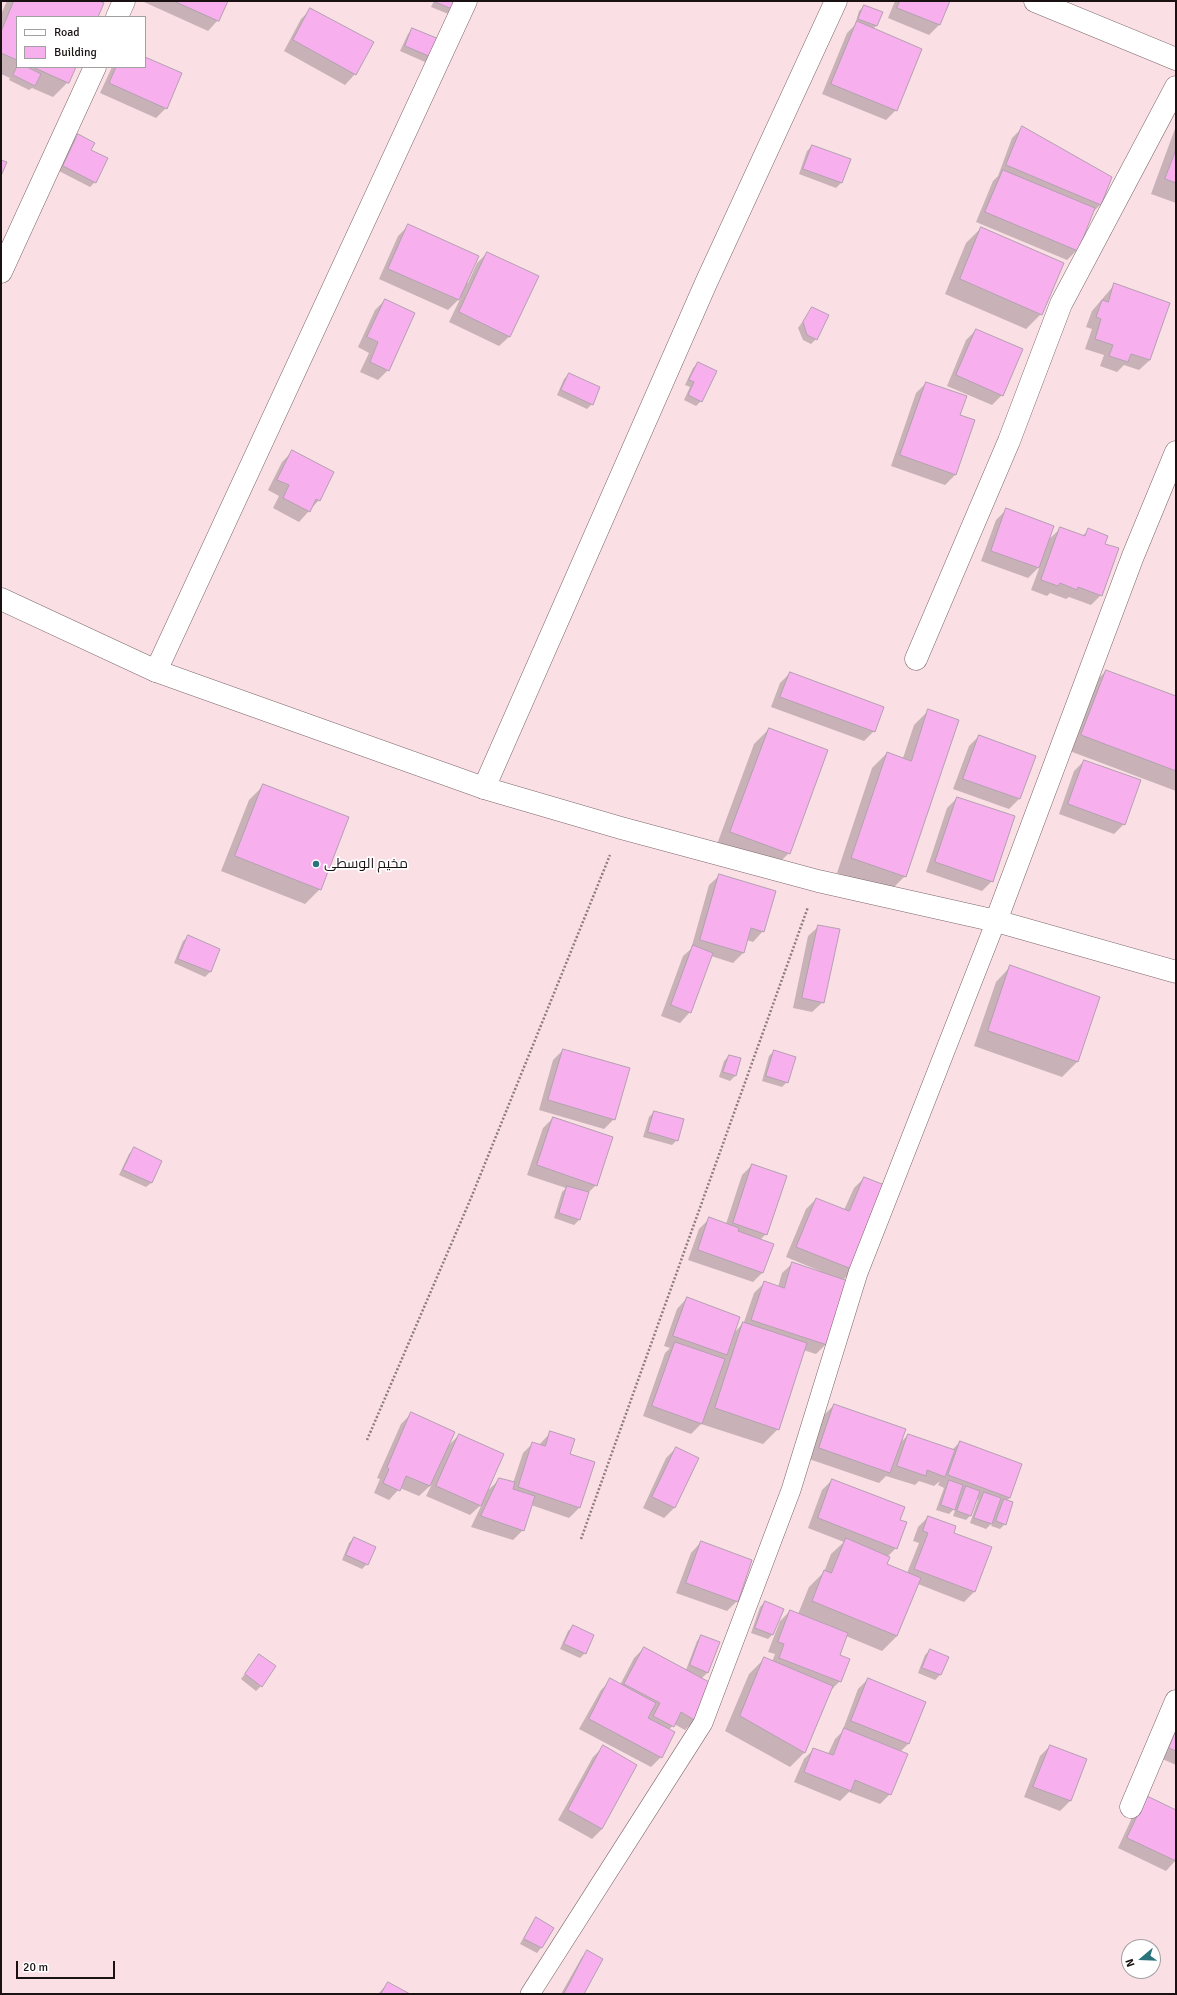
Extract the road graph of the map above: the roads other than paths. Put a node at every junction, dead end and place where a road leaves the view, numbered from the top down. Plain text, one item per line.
1 (124, 1) edge
2 (466, 1) edge
3 (836, 1) edge
4 (1035, 1) edge
5 (117, 16) edge
6 (1176, 60) edge
7 (95, 68) edge
8 (1176, 87) edge
9 (1, 272) edge
10 (1176, 452) edge
11 (1, 599) edge
12 (916, 659) dead end
13 (156, 671) junction
14 (484, 788) junction
15 (996, 921) junction
16 (1176, 972) edge
17 (1176, 1701) edge
18 (1130, 1807) dead end
19 (530, 1994) edge

1 - 5 street
2 - 13 street
3 - 14 street
4 - 6 street
7 - 9 street
8 - 12 street
10 - 15 street
11 - 13 street
13 - 14 street
14 - 15 street
15 - 16 street
15 - 19 lane
17 - 18 street

